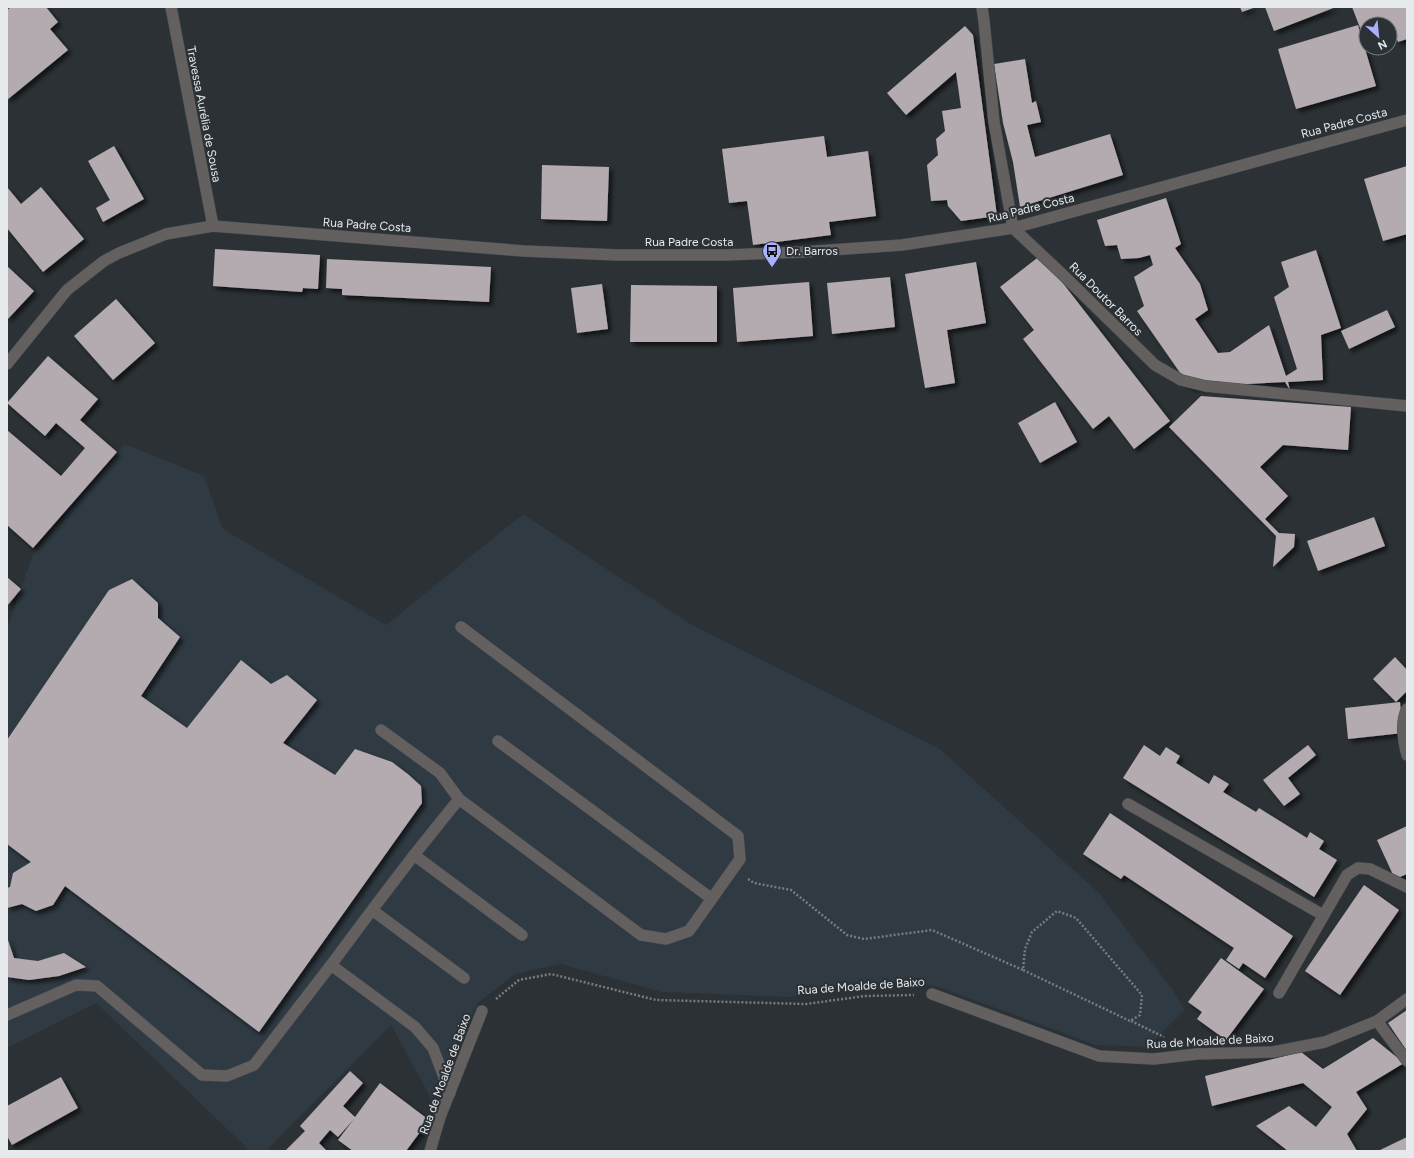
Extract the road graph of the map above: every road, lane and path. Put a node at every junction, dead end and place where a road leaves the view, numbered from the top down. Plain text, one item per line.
1 (171, 7) edge
2 (982, 7) edge
3 (1407, 120) edge
4 (213, 226) junction
5 (1013, 228) junction
6 (7, 364) edge
7 (1407, 406) edge
8 (461, 627) dead end
9 (1407, 709) edge
10 (381, 730) dead end
11 (498, 741) dead end
12 (1407, 755) edge
13 (459, 799) junction
14 (1128, 804) dead end
15 (414, 855) junction
16 (732, 870) junction
17 (1407, 887) edge
18 (712, 899) junction
19 (372, 910) junction
20 (1323, 915) junction
21 (522, 935) dead end
22 (330, 965) junction
23 (1023, 970) junction
24 (464, 978) dead end
25 (1279, 993) dead end
26 (932, 994) joint
27 (1407, 999) edge
28 (482, 1011) joint
29 (7, 1015) edge
30 (1377, 1021) junction
31 (1407, 1061) edge
32 (450, 1092) junction
33 (430, 1151) edge

1 - 4 street, Travessa Aurélia de Sousa
2 - 5 street
3 - 5 street, Rua Padre Costa
4 - 5 street, Rua Padre Costa
4 - 6 street, Rua Padre Costa
5 - 7 street, Rua Doutor Barros
8 - 16 street
9 - 12 street
10 - 13 street
11 - 18 street
13 - 15 street
13 - 18 street
14 - 20 street
15 - 19 street
15 - 21 street
16 - 18 street
16 - 23 path
17 - 20 street
19 - 22 street
19 - 24 street
20 - 25 street
22 - 29 street
22 - 32 street
23 - 23 path
26 - 28 path, Rua de Moalde de Baixo
26 - 30 street, Rua de Moalde de Baixo
27 - 30 street, Rua de Moalde de Baixo
28 - 32 street, Rua de Moalde de Baixo
30 - 31 street
32 - 33 street, Rua de Moalde de Baixo

